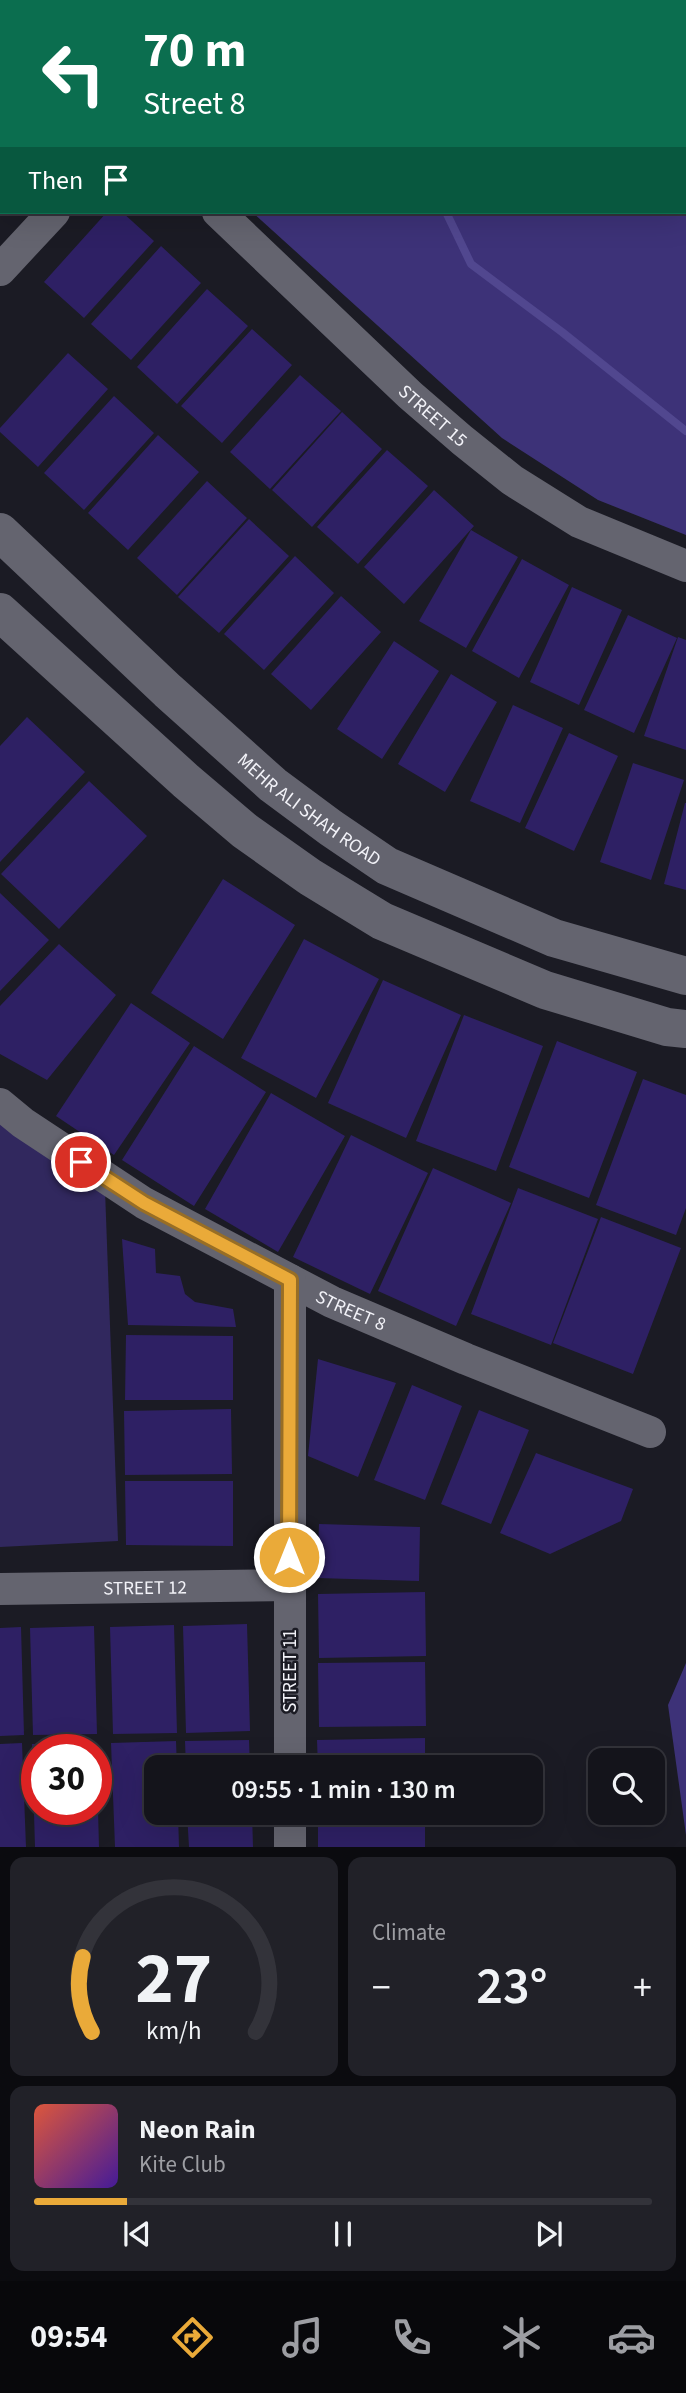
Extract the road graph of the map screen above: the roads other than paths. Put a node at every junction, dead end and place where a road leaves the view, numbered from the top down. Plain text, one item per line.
1 (52, 214) edge
2 (220, 214) edge
3 (0, 270) edge
4 (0, 532) edge
5 (686, 566) edge
6 (0, 612) edge
7 (686, 976) edge
8 (686, 1029) edge
9 (0, 1104) edge
10 (290, 1280) junction
11 (650, 1432) dead end
12 (289, 1585) junction
13 (0, 1589) edge
14 (290, 1755) edge
15 (290, 1825) edge
16 (290, 1847) edge

1 - 3 street
2 - 5 street, STREET 15
4 - 7 street, MEHR ALI SHAH ROAD
6 - 8 street
9 - 10 street, STREET 8
10 - 11 street, STREET 8
10 - 12 street, STREET 11
12 - 13 street, STREET 12
12 - 14 street, STREET 11
15 - 16 street

